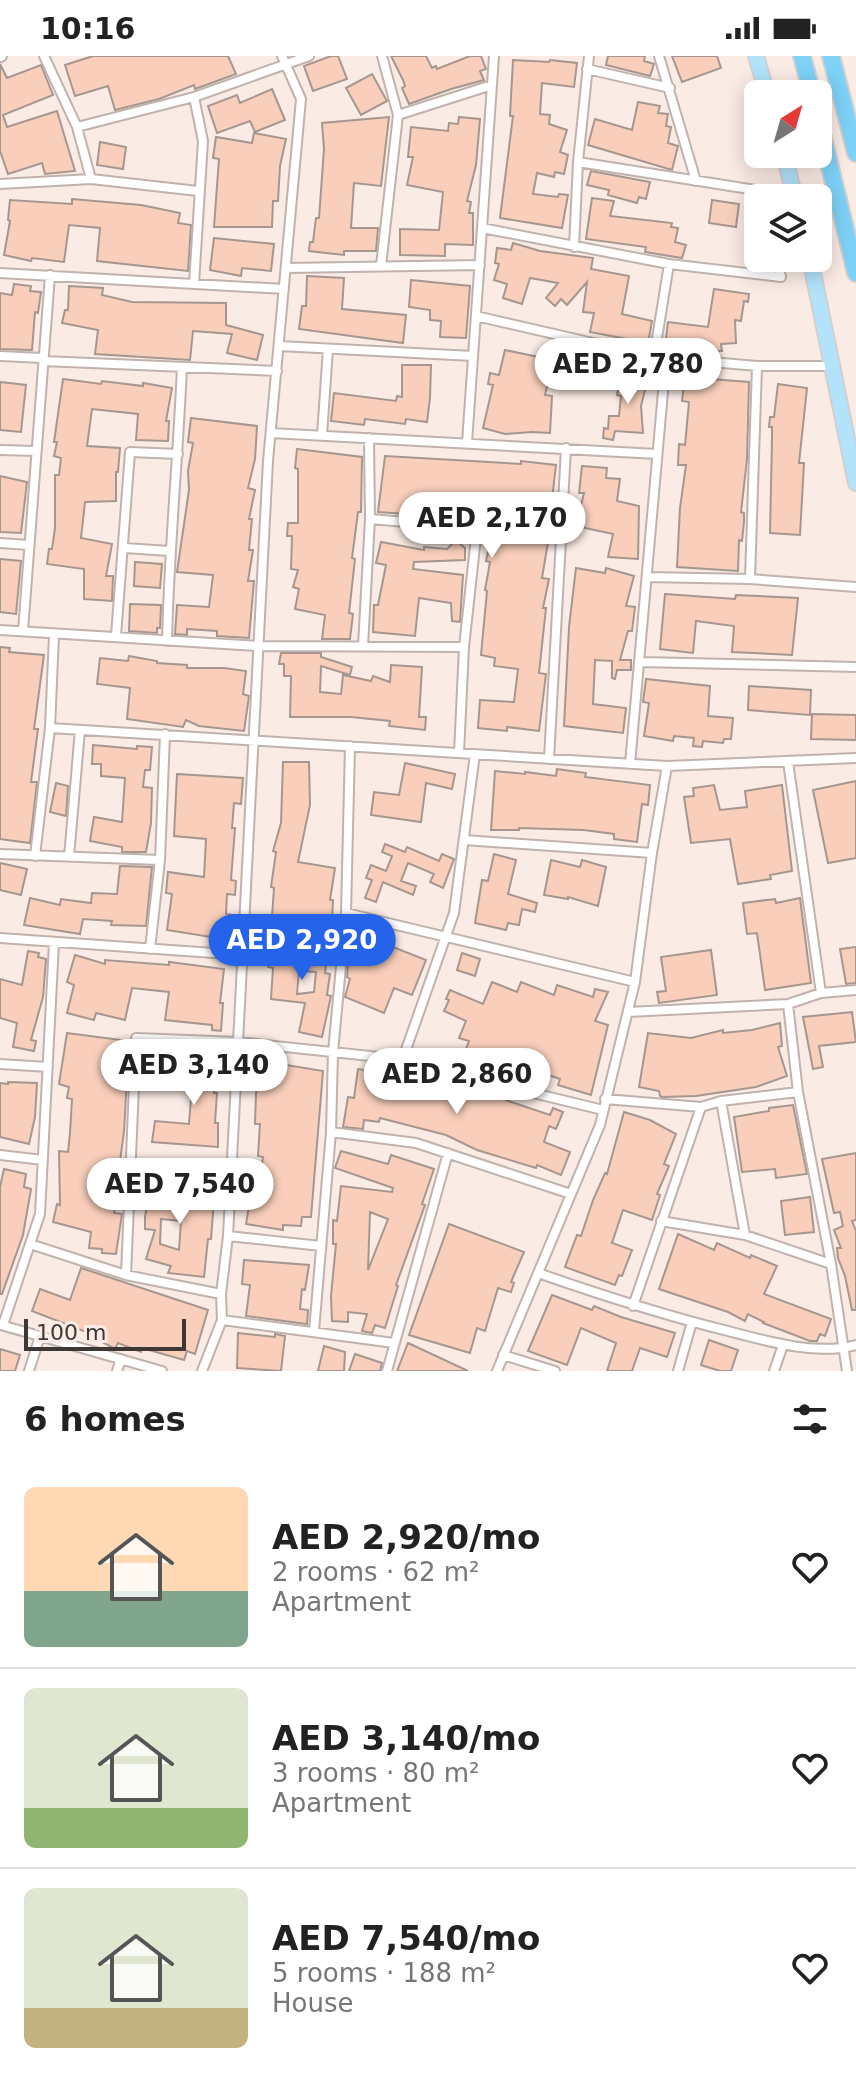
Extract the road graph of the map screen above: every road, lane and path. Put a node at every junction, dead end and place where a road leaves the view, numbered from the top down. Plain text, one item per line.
1 (44, 56) edge
2 (309, 56) edge
3 (382, 56) edge
4 (494, 56) edge
5 (589, 56) edge
6 (659, 56) edge
7 (756, 56) edge
8 (802, 56) edge
9 (831, 56) edge
10 (284, 61) edge
11 (587, 69) junction
12 (763, 80) edge
13 (808, 80) edge
14 (492, 85) junction
15 (670, 88) junction
16 (194, 97) junction
17 (398, 115) junction
18 (77, 127) junction
19 (856, 153) edge
20 (578, 162) junction
21 (830, 168) edge
22 (91, 179) junction
23 (696, 181) junction
24 (0, 184) edge
25 (744, 188) edge
26 (198, 191) junction
27 (482, 228) junction
28 (574, 247) junction
29 (669, 264) junction
30 (480, 265) junction
31 (381, 266) junction
32 (286, 268) junction
33 (780, 272) edge
34 (813, 272) edge
35 (0, 273) edge
36 (856, 273) edge
37 (50, 275) junction
38 (194, 284) junction
39 (284, 289) junction
40 (476, 316) junction
41 (279, 346) junction
42 (328, 349) junction
43 (0, 356) edge
44 (473, 356) junction
45 (654, 357) junction
46 (666, 358) junction
47 (43, 359) junction
48 (757, 366) junction
49 (833, 366) junction
50 (182, 367) junction
51 (277, 371) junction
52 (271, 433) junction
53 (322, 435) junction
54 (369, 438) junction
55 (467, 443) junction
56 (566, 448) junction
57 (0, 450) edge
58 (36, 451) junction
59 (178, 454) junction
60 (657, 454) junction
61 (856, 483) edge
62 (370, 519) junction
63 (0, 543) edge
64 (29, 545) junction
65 (125, 548) junction
66 (169, 551) junction
67 (647, 577) junction
68 (750, 579) junction
69 (856, 587) edge
70 (0, 630) edge
71 (23, 631) junction
72 (54, 635) junction
73 (116, 636) junction
74 (167, 641) junction
75 (258, 646) junction
76 (363, 646) junction
77 (464, 647) junction
78 (640, 662) junction
79 (856, 667) edge
80 (50, 728) junction
81 (80, 730) junction
82 (165, 734) junction
83 (254, 739) junction
84 (350, 746) junction
85 (459, 753) junction
86 (475, 754) junction
87 (856, 758) edge
88 (549, 759) junction
89 (788, 762) junction
90 (630, 764) junction
91 (667, 766) junction
92 (464, 840) junction
93 (652, 853) junction
94 (0, 854) edge
95 (35, 856) junction
96 (69, 857) junction
97 (160, 860) junction
98 (346, 913) junction
99 (244, 921) junction
100 (344, 931) junction
101 (446, 935) junction
102 (0, 938) edge
103 (54, 943) junction
104 (150, 949) junction
105 (242, 955) junction
106 (635, 982) junction
107 (856, 990) edge
108 (821, 993) junction
109 (788, 1004) junction
110 (628, 1012) junction
111 (238, 1042) junction
112 (333, 1052) junction
113 (402, 1061) junction
114 (0, 1064) edge
115 (48, 1067) junction
116 (798, 1092) junction
117 (605, 1099) junction
118 (721, 1101) junction
119 (701, 1107) junction
120 (603, 1110) junction
121 (331, 1132) junction
122 (448, 1153) junction
123 (0, 1155) edge
124 (43, 1160) junction
125 (571, 1194) junction
126 (661, 1221) junction
127 (745, 1235) junction
128 (228, 1236) junction
129 (30, 1244) junction
130 (321, 1246) junction
131 (831, 1264) junction
132 (538, 1273) junction
133 (126, 1275) junction
134 (221, 1294) junction
135 (633, 1306) junction
136 (222, 1320) junction
137 (692, 1322) junction
138 (2, 1325) edge
139 (314, 1331) junction
140 (40, 1336) junction
141 (394, 1343) junction
142 (783, 1345) junction
143 (856, 1345) edge
144 (845, 1348) junction
145 (503, 1355) junction
146 (121, 1359) junction
147 (29, 1371) edge
148 (117, 1371) edge
149 (162, 1371) edge
150 (202, 1371) edge
151 (387, 1371) edge
152 (497, 1371) edge
153 (555, 1371) edge
154 (678, 1371) edge
155 (774, 1371) edge
156 (847, 1371) edge

1 - 18 street
2 - 10 street
3 - 17 street
4 - 14 street
5 - 11 street
6 - 15 street
7 - 12 main road
8 - 13 highway
9 - 19 highway
10 - 16 street
10 - 32 street
11 - 15 street
11 - 20 street
14 - 17 street
14 - 27 street
15 - 23 street
16 - 18 street
16 - 26 street
17 - 31 street
18 - 22 street
20 - 23 street
20 - 28 street
21 - 36 highway
22 - 24 street
22 - 26 street
23 - 25 street
26 - 38 street
27 - 28 street
27 - 30 street
28 - 29 street
29 - 33 street
29 - 45 street
30 - 31 street
30 - 40 street
31 - 32 street
32 - 39 street
34 - 49 main road
35 - 37 street
37 - 38 street
37 - 47 street
38 - 39 street
39 - 41 street
40 - 44 street
40 - 45 street
41 - 42 street
41 - 51 street
42 - 44 street
42 - 53 street
43 - 47 street
44 - 55 street
45 - 46 street
46 - 48 street
46 - 60 street
47 - 50 street
47 - 58 street
48 - 49 street
48 - 68 street
49 - 61 main road
50 - 51 street
50 - 59 street
51 - 52 street
52 - 53 street
52 - 75 street
53 - 54 street
54 - 55 street
54 - 62 street
55 - 56 street
56 - 60 street
56 - 88 street
57 - 58 street
58 - 64 street
59 - 65 street
59 - 66 street
60 - 67 street
62 - 76 street
62 - 77 street
63 - 64 street
64 - 71 street
65 - 66 street
65 - 73 street
66 - 74 street
67 - 68 street
67 - 78 street
68 - 69 street
70 - 71 street
71 - 72 street
72 - 73 street
72 - 80 street
73 - 74 street
74 - 75 street
75 - 76 street
75 - 83 street
76 - 77 street
77 - 85 street
78 - 79 street
78 - 90 street
80 - 81 street
80 - 95 street
81 - 82 street
81 - 96 street
82 - 83 street
82 - 97 street
83 - 84 street
83 - 99 street
84 - 85 street
84 - 98 street
85 - 86 street
86 - 88 street
86 - 92 street
87 - 89 street
88 - 90 street
89 - 91 street
89 - 108 street
90 - 91 street
91 - 93 street
92 - 93 street
92 - 101 street
93 - 106 street
94 - 95 street
95 - 96 street
96 - 97 street
97 - 104 street
98 - 100 street
98 - 101 street
99 - 100 street
99 - 105 street
100 - 112 street
101 - 106 street
101 - 113 street
102 - 103 street
103 - 104 street
103 - 115 street
104 - 105 street
105 - 111 street
106 - 110 street
107 - 108 street
108 - 109 street
109 - 110 street
109 - 116 street
110 - 117 street
111 - 112 street
111 - 128 street
111 - 133 street
112 - 113 street
112 - 121 street
113 - 120 street
114 - 115 street
115 - 124 street
116 - 118 street
116 - 131 street
117 - 119 street
117 - 120 street
118 - 119 street
118 - 127 street
119 - 126 street
120 - 125 street
121 - 122 street
121 - 130 street
122 - 125 street
122 - 141 street
123 - 124 street
124 - 129 street
125 - 132 street
126 - 127 street
126 - 135 street
127 - 131 street
128 - 130 street
128 - 134 street
129 - 133 street
129 - 138 street
130 - 139 street
131 - 144 street
132 - 135 street
132 - 145 street
133 - 134 street
134 - 136 street
135 - 137 street
136 - 139 street
136 - 150 street
137 - 142 street
137 - 154 street
138 - 140 street
139 - 141 street
140 - 146 street
140 - 147 street
141 - 151 street
142 - 144 street
142 - 155 street
143 - 144 street
144 - 156 street
145 - 152 street
145 - 153 street
146 - 148 street
146 - 149 street

